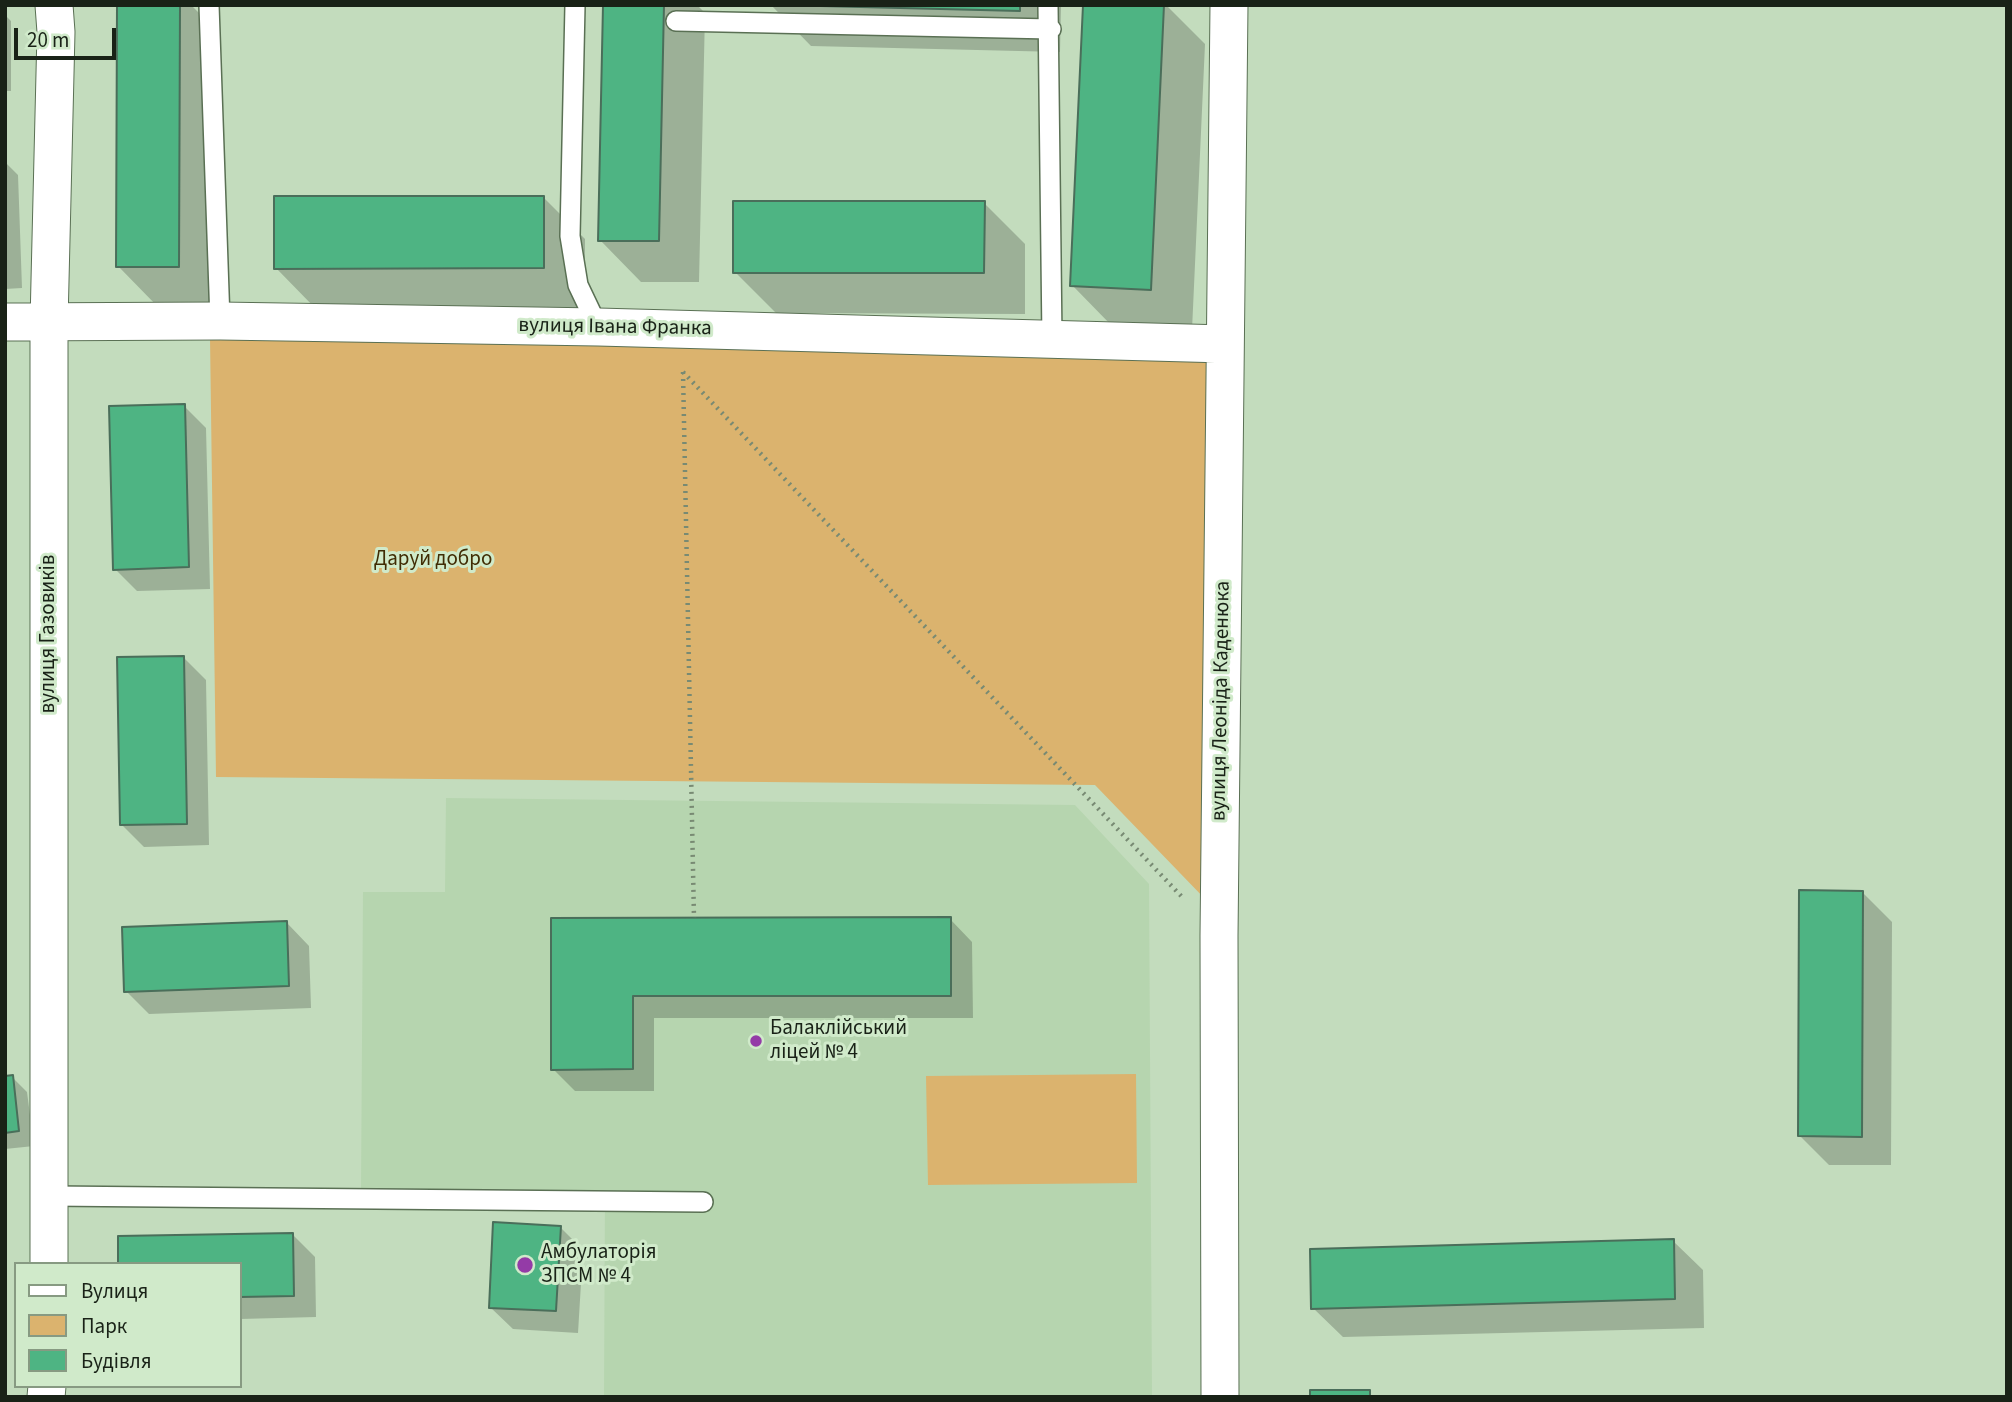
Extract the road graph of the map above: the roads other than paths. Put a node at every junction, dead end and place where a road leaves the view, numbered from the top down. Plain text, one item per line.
1 (54, 5) edge
2 (209, 5) edge
3 (575, 5) edge
4 (1048, 5) edge
5 (1229, 5) edge
6 (676, 21) dead end
7 (1051, 29) junction
8 (220, 321) junction
9 (5, 322) edge
10 (49, 322) junction
11 (598, 327) junction
12 (1052, 340) junction
13 (1225, 344) junction
14 (50, 1196) junction
15 (703, 1202) dead end
16 (49, 1262) edge
17 (1220, 1397) edge

1 - 10 street, вулиця Газовиків
2 - 8 lane
3 - 11 lane
4 - 7 lane
5 - 13 street, вулиця Леоніда Каденюка
6 - 7 lane
7 - 12 lane
8 - 10 street, вулиця Івана Франка
8 - 11 street, вулиця Івана Франка
9 - 10 street, вулиця Івана Франка
10 - 14 street, вулиця Газовиків
11 - 12 street, вулиця Івана Франка
12 - 13 street, вулиця Івана Франка
13 - 17 street, вулиця Леоніда Каденюка
14 - 15 lane
14 - 16 street, вулиця Газовиків

